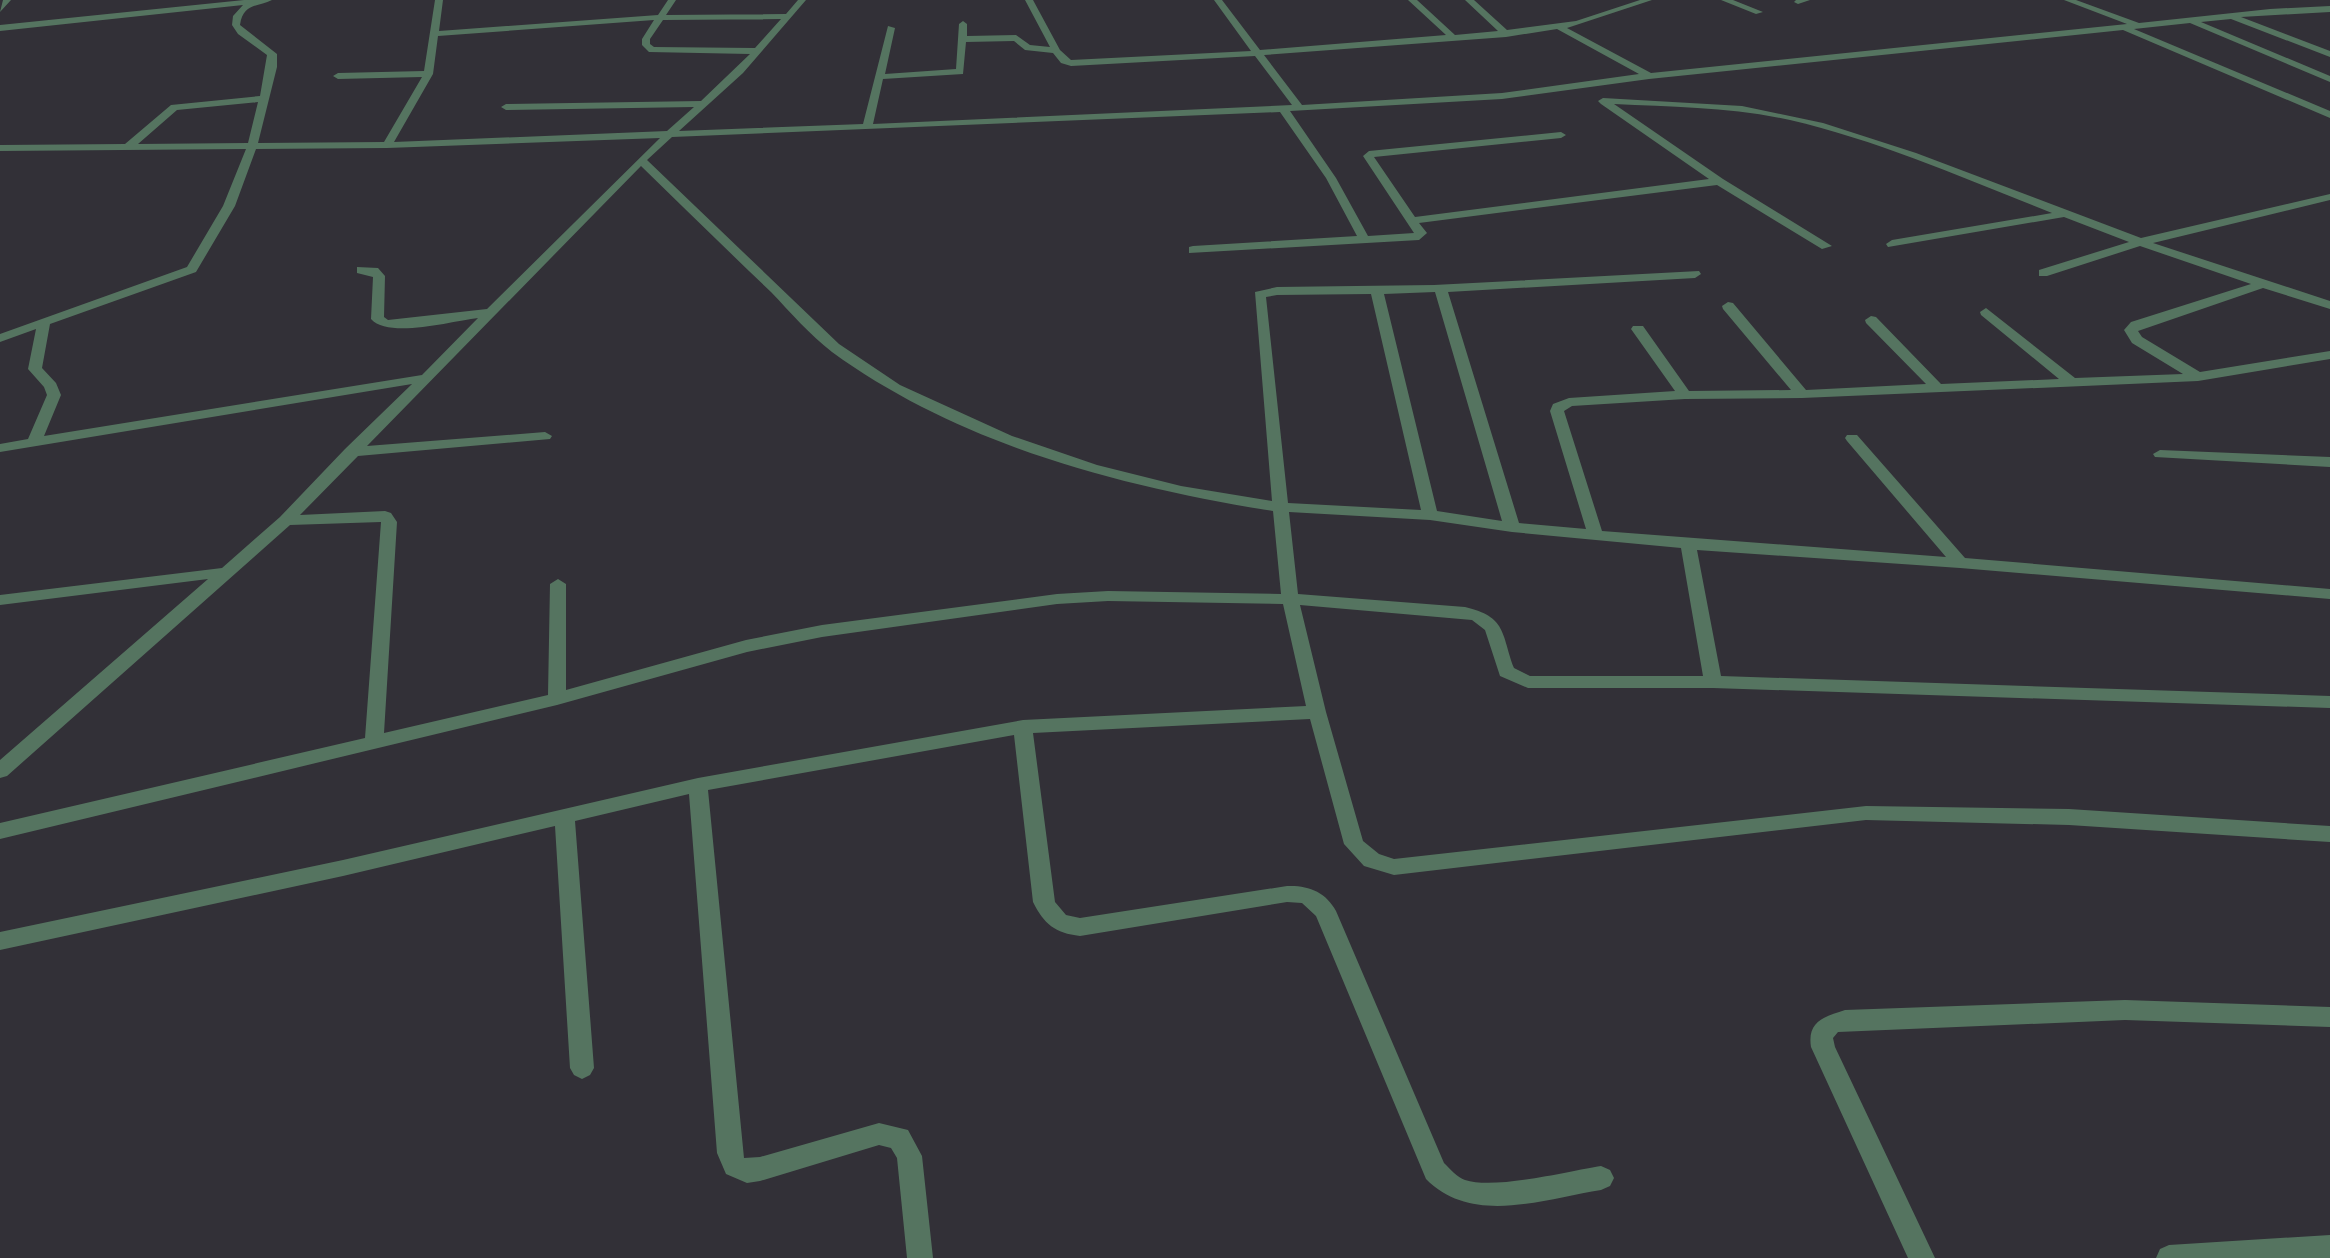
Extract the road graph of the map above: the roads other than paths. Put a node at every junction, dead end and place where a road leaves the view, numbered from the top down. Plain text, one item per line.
1 (7, 0) edge
2 (268, 0) edge
3 (439, 0) edge
4 (672, 0) edge
5 (803, 0) edge
6 (1029, 0) edge
7 (1218, 0) edge
8 (1412, 0) edge
9 (1469, 0) edge
10 (1648, 0) edge
11 (1725, 0) edge
12 (2068, 0) edge
13 (253, 1) edge
14 (0, 9) edge
15 (2330, 9) edge
16 (1759, 12) dead end
17 (790, 16) junction
18 (658, 17) junction
19 (2230, 17) junction
20 (2191, 21) junction
21 (963, 24) dead end
22 (2141, 26) junction
23 (1559, 27) junction
24 (0, 28) edge
25 (891, 28) dead end
26 (2125, 28) junction
27 (434, 34) junction
28 (1506, 34) junction
29 (1453, 37) junction
30 (962, 39) junction
31 (1056, 50) junction
32 (757, 51) junction
33 (1258, 53) junction
34 (2330, 54) edge
35 (428, 74) junction
36 (338, 76) dead end
37 (1650, 76) junction
38 (878, 77) junction
39 (2330, 79) edge
40 (1580, 86) junction
41 (262, 99) junction
42 (1603, 101) junction
43 (2330, 102) edge
44 (702, 104) junction
45 (2305, 104) junction
46 (506, 107) dead end
47 (1299, 108) junction
48 (1283, 109) junction
49 (2330, 115) edge
50 (867, 127) junction
51 (670, 135) junction
52 (1561, 135) dead end
53 (387, 145) junction
54 (252, 147) junction
55 (0, 148) edge
56 (127, 148) junction
57 (640, 160) junction
58 (1719, 181) junction
59 (2330, 197) edge
60 (2065, 214) junction
61 (1412, 221) junction
62 (1364, 239) junction
63 (2141, 242) junction
64 (1892, 244) dead end
65 (1825, 246) dead end
66 (1193, 250) dead end
67 (361, 270) dead end
68 (2043, 273) dead end
69 (1695, 274) dead end
70 (2261, 285) junction
71 (1440, 290) junction
72 (1377, 291) junction
73 (2330, 304) edge
74 (1728, 306) dead end
75 (490, 312) junction
76 (1986, 312) dead end
77 (1871, 320) dead end
78 (44, 322) junction
79 (1638, 329) dead end
80 (0, 338) edge
81 (2330, 355) edge
82 (2198, 377) junction
83 (426, 378) junction
84 (2073, 383) junction
85 (1937, 388) junction
86 (1802, 394) junction
87 (1685, 395) junction
88 (545, 436) dead end
89 (1852, 438) dead end
90 (34, 442) junction
91 (0, 448) edge
92 (350, 452) junction
93 (2160, 454) dead end
94 (2330, 462) edge
95 (1280, 507) junction
96 (1430, 515) junction
97 (286, 520) junction
98 (1513, 527) junction
99 (1595, 534) junction
100 (1688, 544) junction
101 (1960, 563) junction
102 (228, 572) junction
103 (558, 584) dead end
104 (2330, 594) edge
105 (1290, 599) junction
106 (0, 600) edge
107 (1713, 682) junction
108 (558, 699) junction
109 (2330, 702) edge
110 (1317, 712) junction
111 (1023, 727) junction
112 (374, 742) junction
113 (0, 771) edge
114 (698, 786) junction
115 (565, 817) junction
116 (0, 831) edge
117 (2330, 834) edge
118 (0, 941) edge
119 (2330, 1017) edge
120 (582, 1068) dead end
121 (1601, 1178) dead end
122 (2330, 1248) edge
123 (920, 1258) edge
124 (1922, 1258) edge
125 (2169, 1258) edge

1 - 14 street
2 - 13 street
3 - 27 street
4 - 18 street
5 - 17 street
6 - 31 street
7 - 33 street
8 - 29 street
9 - 28 street
10 - 23 street
11 - 16 street
12 - 22 street
13 - 24 street
13 - 41 street
15 - 19 street
17 - 18 street
17 - 32 street
18 - 27 street
18 - 32 street
19 - 20 street
19 - 34 street
20 - 22 street
20 - 39 street
21 - 30 street
22 - 26 street
23 - 28 street
23 - 37 street
25 - 38 street
26 - 37 street
26 - 45 street
27 - 35 street
28 - 29 street
29 - 33 street
30 - 31 street
30 - 38 street
31 - 33 street
32 - 44 street
33 - 47 street
35 - 36 street
35 - 53 street
37 - 40 street
38 - 50 street
40 - 42 street
40 - 47 street
41 - 54 street
41 - 56 street
42 - 58 street
42 - 60 street
43 - 45 street
44 - 46 street
44 - 51 street
45 - 49 street
47 - 48 street
48 - 50 street
48 - 62 street
50 - 51 street
51 - 53 street
51 - 57 street
52 - 61 street
53 - 54 street
54 - 56 street
54 - 78 street
55 - 56 street
57 - 75 street
57 - 95 street
58 - 61 street
58 - 65 street
59 - 63 street
60 - 63 street
60 - 64 street
61 - 62 street
62 - 66 street
63 - 68 street
63 - 70 street
67 - 75 street
69 - 71 street
70 - 73 street
70 - 82 street
71 - 72 street
71 - 98 street
72 - 95 street
72 - 96 street
74 - 86 street
75 - 83 street
76 - 84 street
77 - 85 street
78 - 80 street
78 - 90 street
79 - 87 street
81 - 82 street
82 - 84 street
83 - 90 street
83 - 92 street
84 - 85 street
85 - 86 street
86 - 87 street
87 - 99 street
88 - 92 street
89 - 101 street
90 - 91 street
92 - 97 street
93 - 94 street
95 - 96 street
95 - 105 street
96 - 98 street
97 - 102 street
97 - 112 street
98 - 99 street
99 - 100 street
100 - 101 street
100 - 107 street
101 - 104 street
102 - 106 street
102 - 113 street
103 - 108 street
105 - 107 street
105 - 108 street
105 - 110 street
107 - 109 street
108 - 112 street
110 - 111 street
110 - 117 street
111 - 114 street
111 - 121 street
112 - 116 street
114 - 115 street
114 - 123 street
115 - 118 street
115 - 120 street
119 - 124 street
122 - 125 street

